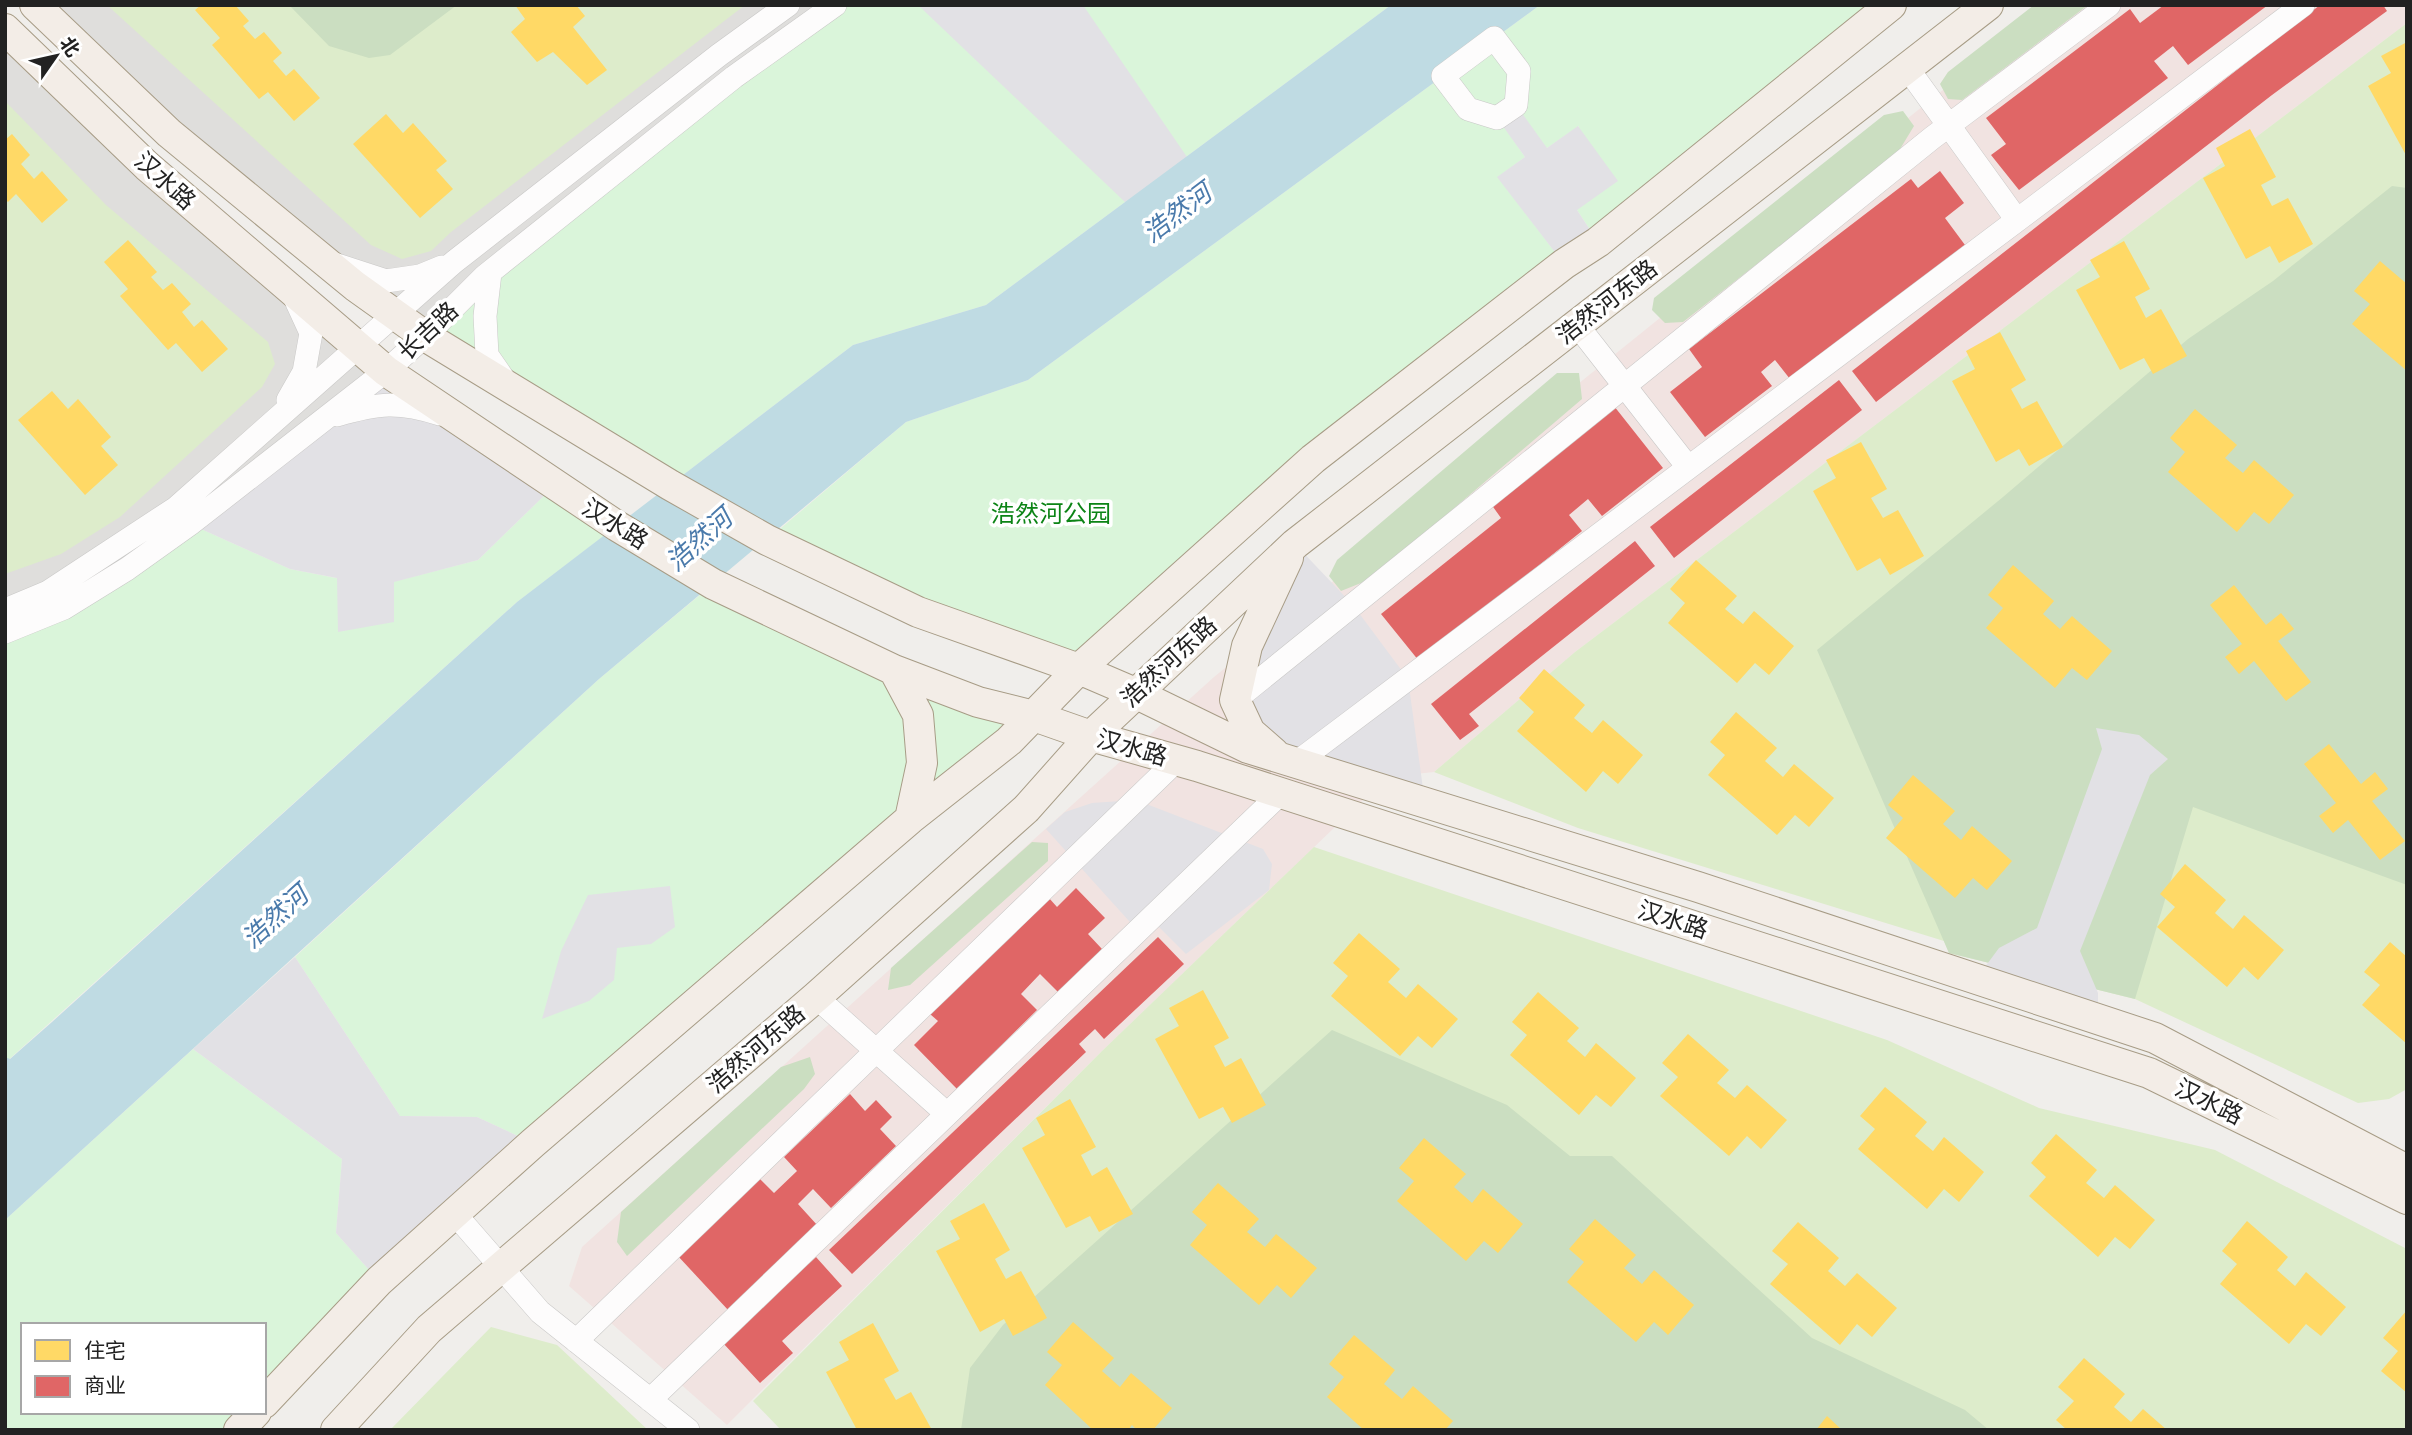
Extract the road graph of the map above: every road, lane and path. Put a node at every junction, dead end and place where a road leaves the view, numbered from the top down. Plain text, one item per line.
1 (35, 5) edge
2 (788, 5) edge
3 (835, 5) edge
4 (1891, 5) edge
5 (1988, 5) edge
6 (2109, 5) edge
7 (2302, 5) edge
8 (5, 29) edge
9 (1908, 69) junction
10 (1949, 125) junction
11 (2017, 220) junction
12 (326, 262) junction
13 (454, 262) junction
14 (490, 272) junction
15 (293, 293) junction
16 (396, 315) junction
17 (1577, 325) junction
18 (425, 336) junction
19 (358, 348) junction
20 (386, 370) junction
21 (1624, 386) junction
22 (509, 387) junction
23 (279, 415) junction
24 (324, 419) junction
25 (457, 419) junction
26 (1688, 467) junction
27 (1295, 544) junction
28 (5, 610) edge
29 (5, 632) edge
30 (882, 664) junction
31 (1079, 670) junction
32 (1135, 693) junction
33 (1235, 700) junction
34 (1034, 716) junction
35 (1091, 736) junction
36 (1176, 761) junction
37 (1288, 761) junction
38 (1281, 793) junction
39 (911, 819) junction
40 (816, 997) junction
41 (876, 1051) junction
42 (947, 1114) junction
43 (2407, 1170) edge
44 (2407, 1199) edge
45 (455, 1214) junction
46 (503, 1268) junction
47 (576, 1341) junction
48 (650, 1399) junction
49 (266, 1401) edge
50 (254, 1414) edge
51 (239, 1430) edge
52 (336, 1430) edge
53 (688, 1430) edge

1 - 12 main road, 汉水路
2 - 13 street, 长吉路
3 - 14 street, 长吉路
4 - 31 main road
5 - 9 main road, 浩然河东路
6 - 10 street
7 - 11 street
8 - 15 main road, 汉水路
9 - 10 street
9 - 17 main road, 浩然河东路
10 - 11 street
10 - 21 street
11 - 26 street
12 - 13 street
12 - 16 main road, 汉水路
13 - 16 street, 长吉路
14 - 18 street, 长吉路
14 - 22 street
15 - 19 main road, 汉水路
15 - 23 street
16 - 18 main road, 汉水路
16 - 19 street, 长吉路
17 - 21 street
17 - 27 main road, 浩然河东路
18 - 20 street, 长吉路
18 - 22 main road, 汉水路
19 - 20 main road, 汉水路
19 - 23 street, 长吉路
20 - 24 street, 长吉路
20 - 25 main road, 汉水路
21 - 26 street
21 - 33 street
22 - 31 main road, 汉水路
23 - 28 street, 长吉路
24 - 25 street
24 - 29 street, 长吉路
25 - 30 main road, 汉水路
26 - 37 street
27 - 32 main road, 浩然河东路
27 - 33 main road
30 - 34 main road, 汉水路
30 - 39 main road
31 - 32 main road, 汉水路
31 - 34 main road
32 - 35 main road, 浩然河东路
32 - 37 main road, 汉水路
33 - 37 main road
34 - 35 main road, 汉水路
34 - 39 main road
35 - 36 main road, 汉水路
35 - 40 main road, 浩然河东路
36 - 38 main road, 汉水路
36 - 41 street
37 - 43 main road, 汉水路
38 - 42 street
38 - 44 main road, 汉水路
39 - 45 main road
40 - 41 street
40 - 46 main road, 浩然河东路
41 - 42 street
41 - 47 street
42 - 48 street
45 - 46 street
45 - 49 main road
46 - 47 street
46 - 52 main road, 浩然河东路
47 - 48 street
48 - 53 street
50 - 51 main road

